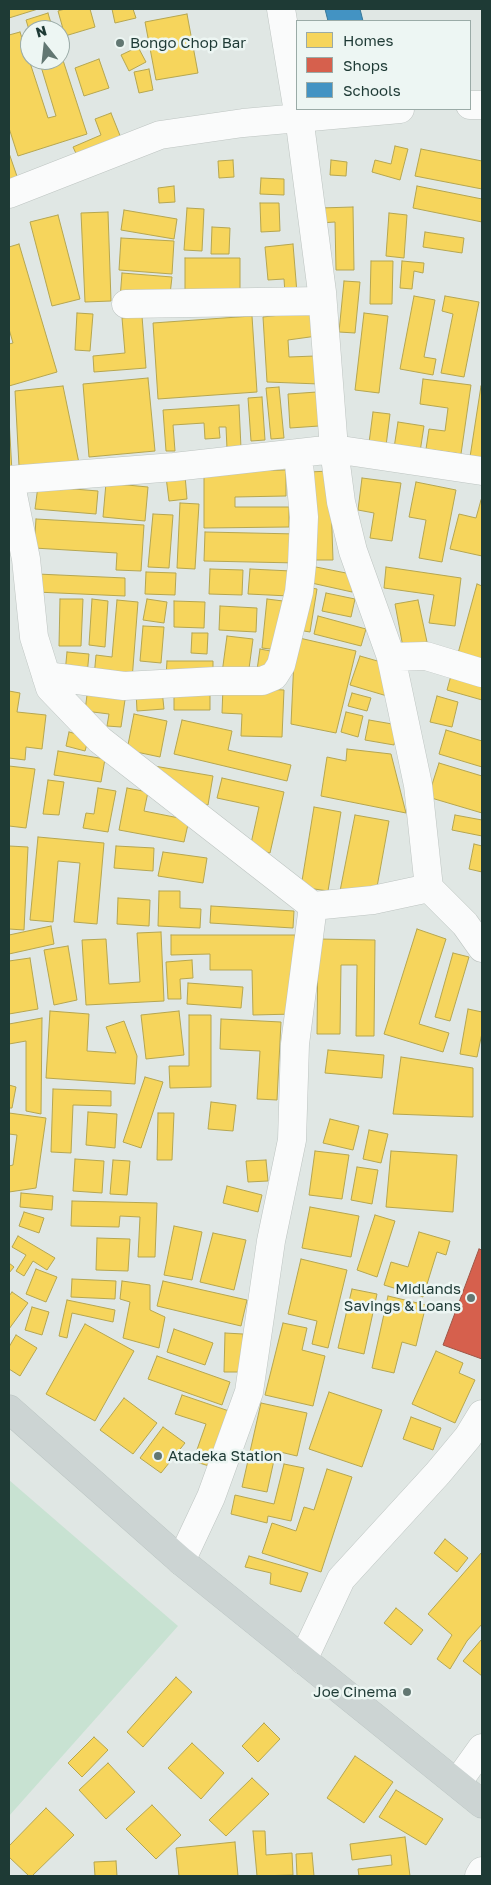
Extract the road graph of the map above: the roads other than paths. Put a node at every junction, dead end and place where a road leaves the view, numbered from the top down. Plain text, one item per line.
1 (281, 9) edge
2 (296, 99) edge
3 (349, 110) edge
4 (298, 111) edge
5 (9, 194) edge
6 (322, 301) junction
7 (126, 304) dead end
8 (334, 449) junction
9 (298, 453) junction
10 (482, 471) edge
11 (10, 480) edge
12 (391, 657) junction
13 (482, 673) edge
14 (46, 676) junction
15 (429, 888) junction
16 (313, 906) junction
17 (482, 948) edge
18 (9, 1409) edge
19 (482, 1414) edge
20 (475, 1438) edge
21 (181, 1561) junction
22 (303, 1660) junction
23 (482, 1748) edge
24 (457, 1783) junction
25 (482, 1804) edge
26 (482, 1871) edge
27 (479, 1876) edge

1 - 2 street
3 - 4 street
4 - 5 street
4 - 6 street
6 - 7 street
6 - 8 street
8 - 9 street
8 - 10 street
8 - 12 street
9 - 11 street
9 - 14 street
11 - 14 street
12 - 13 street
12 - 15 street
14 - 16 street
15 - 16 street
15 - 17 street
16 - 21 street
18 - 21 main road
19 - 20 street
20 - 22 street
21 - 22 main road
22 - 24 main road
23 - 24 street
24 - 25 main road
26 - 27 street

